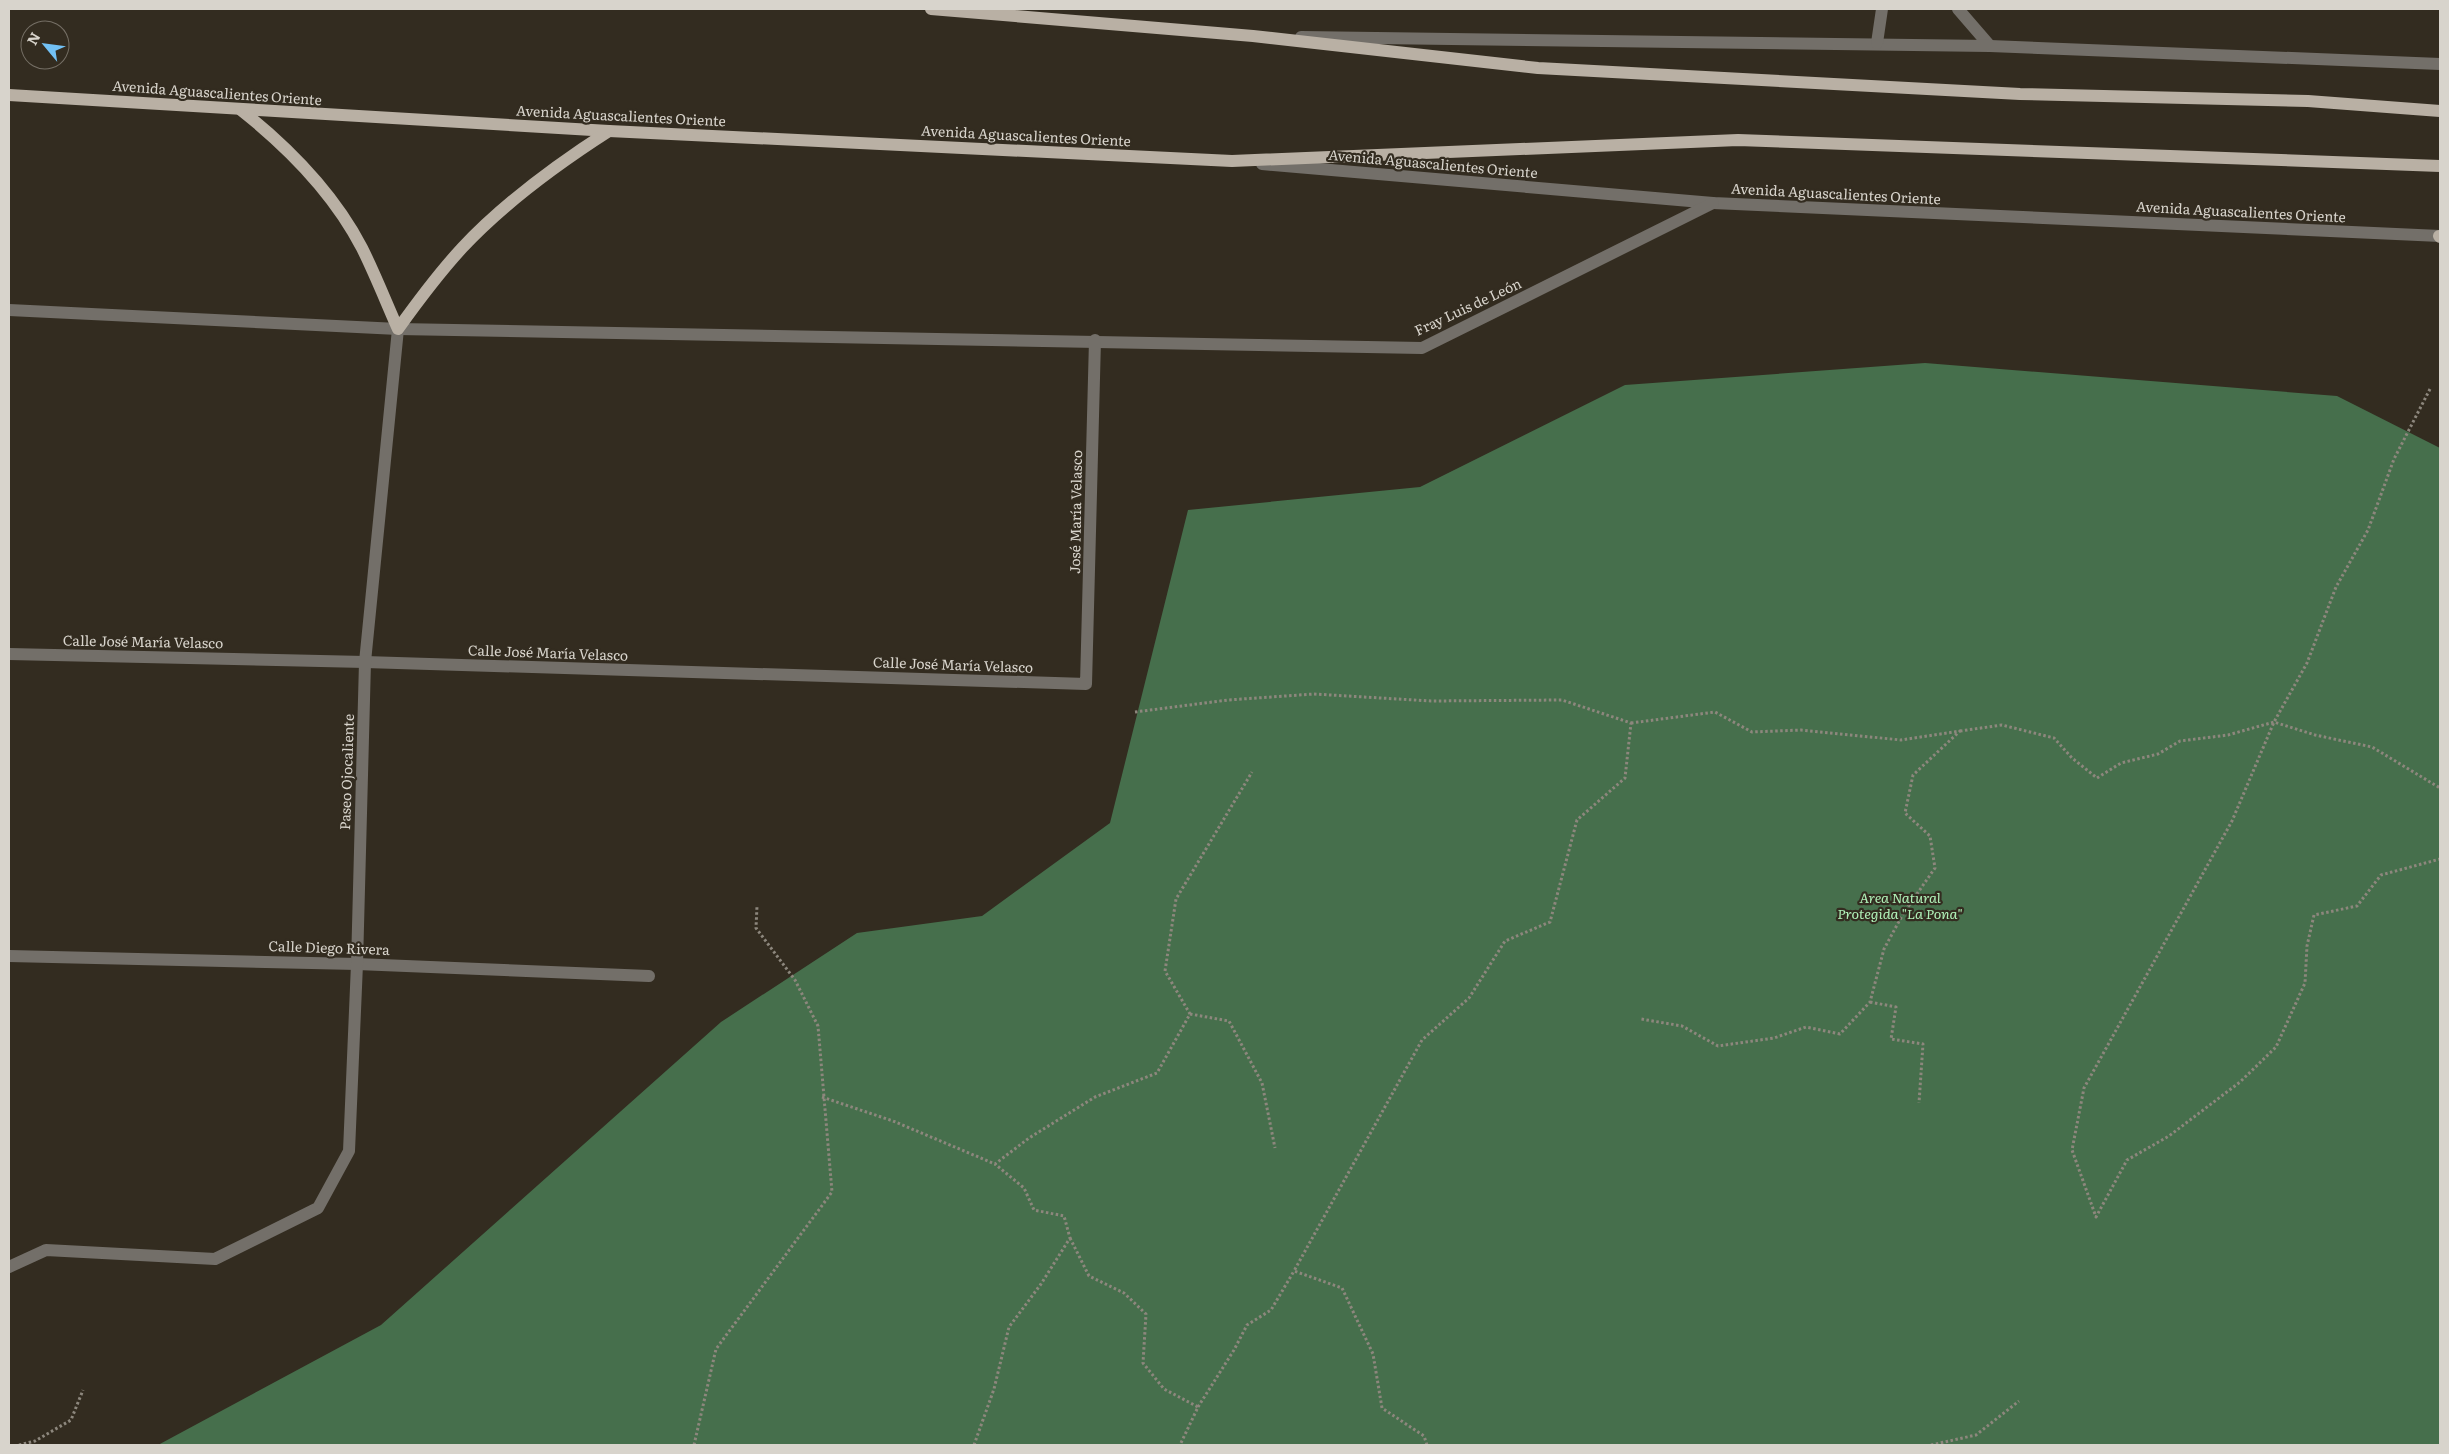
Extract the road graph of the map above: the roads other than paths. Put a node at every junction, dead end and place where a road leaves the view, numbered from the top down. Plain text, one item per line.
1 (931, 9) edge
2 (1882, 9) edge
3 (1958, 9) edge
4 (1253, 36) junction
5 (1877, 43) junction
6 (1990, 46) junction
7 (2440, 64) edge
8 (9, 95) edge
9 (241, 110) junction
10 (2440, 111) edge
11 (609, 131) junction
12 (1232, 161) junction
13 (2440, 166) edge
14 (1713, 203) junction
15 (2440, 236) edge
16 (9, 310) edge
17 (398, 329) junction
18 (1095, 340) junction
19 (9, 654) edge
20 (365, 662) junction
21 (1086, 684) joint
22 (9, 956) edge
23 (357, 964) junction
24 (648, 976) dead end
25 (9, 1267) edge

1 - 4 main road
2 - 5 street
3 - 6 street
4 - 5 street
4 - 10 main road
5 - 6 street
6 - 7 street
8 - 9 main road, Avenida Aguascalientes Oriente
9 - 11 main road, Avenida Aguascalientes Oriente
9 - 17 main road
11 - 12 main road, Avenida Aguascalientes Oriente
11 - 17 main road
12 - 13 main road, Avenida Aguascalientes Oriente
12 - 14 street, Avenida Aguascalientes Oriente
14 - 15 street, Avenida Aguascalientes Oriente
14 - 18 street, Fray Luis de León
16 - 17 street
17 - 18 street
17 - 20 street, Paseo Ojocaliente
18 - 21 street, José María Velasco
19 - 20 street, Calle José María Velasco
20 - 21 street, Calle José María Velasco
20 - 23 street, Paseo Ojocaliente
22 - 23 street, Calle Diego Rivera
23 - 24 street, Calle Diego Rivera
23 - 25 street, Paseo Ojocaliente

